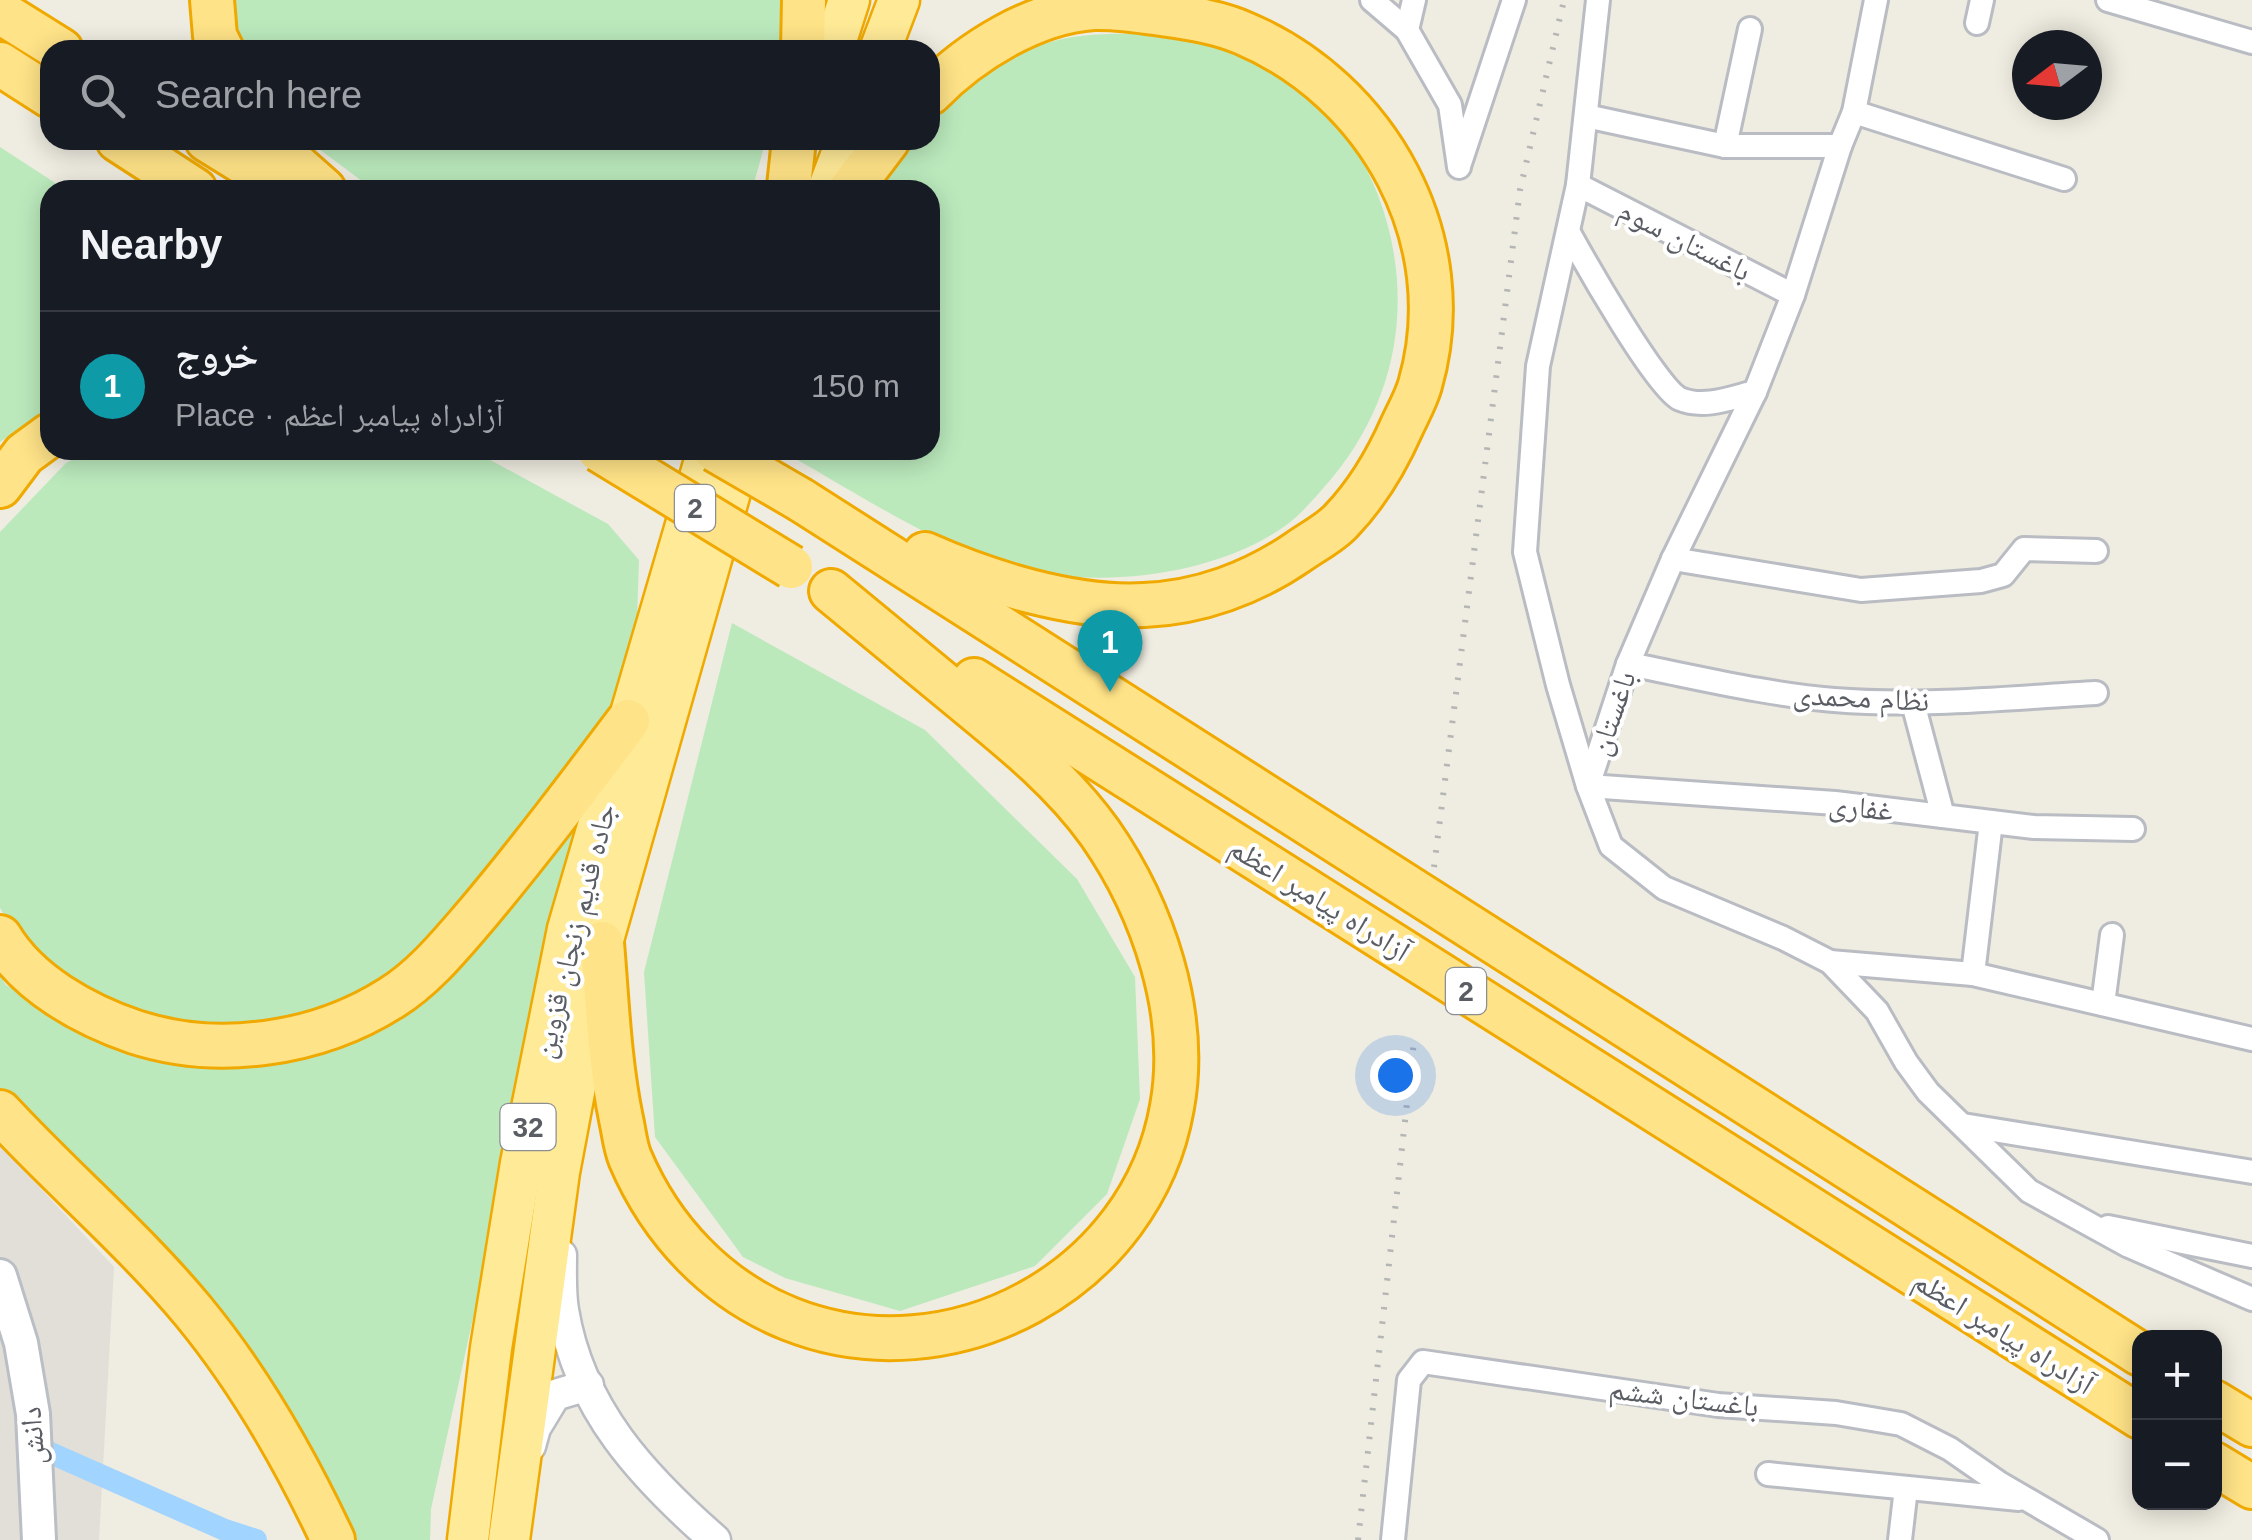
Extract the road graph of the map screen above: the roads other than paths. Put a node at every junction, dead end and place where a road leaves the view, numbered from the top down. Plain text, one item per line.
1 (212, 0) edge
2 (804, 0) edge
3 (849, 0) edge
4 (899, 0) edge
5 (1372, 0) edge
6 (1414, 0) edge
7 (1514, 0) edge
8 (1598, 0) edge
9 (1876, 0) edge
10 (2108, 0) edge
11 (2151, 6) edge
12 (0, 12) edge
13 (1750, 29) dead end
14 (1407, 30) junction
15 (45, 40) edge
16 (217, 40) edge
17 (803, 40) edge
18 (835, 40) edge
19 (884, 40) edge
20 (2252, 42) edge
21 (0, 64) edge
22 (940, 84) edge
23 (40, 90) edge
24 (1854, 112) junction
25 (1586, 116) junction
26 (1725, 146) junction
27 (1840, 146) junction
28 (133, 150) edge
29 (223, 150) edge
30 (282, 150) edge
31 (795, 150) edge
32 (803, 150) edge
33 (838, 150) edge
34 (880, 150) edge
35 (2064, 179) dead end
36 (180, 180) edge
37 (272, 180) edge
38 (313, 180) edge
39 (800, 180) edge
40 (802, 180) edge
41 (809, 180) edge
42 (858, 180) edge
43 (1578, 185) junction
44 (1569, 234) junction
45 (1793, 295) junction
46 (1756, 392) junction
47 (40, 443) edge
48 (616, 460) edge
49 (708, 460) edge
50 (729, 460) edge
51 (739, 460) edge
52 (0, 486) edge
53 (801, 500) junction
54 (2096, 551) dead end
55 (1673, 559) junction
56 (831, 591) junction
57 (1628, 664) junction
58 (2096, 693) dead end
59 (1913, 704) junction
60 (628, 721) junction
61 (1588, 786) junction
62 (1943, 816) junction
63 (1991, 822) junction
64 (2133, 829) dead end
65 (2112, 936) dead end
66 (0, 937) edge
67 (602, 943) junction
68 (1830, 962) junction
69 (1972, 974) junction
70 (2103, 1004) junction
71 (2252, 1039) edge
72 (0, 1112) edge
73 (1963, 1125) junction
74 (559, 1172) junction
75 (2252, 1172) edge
76 (2078, 1221) junction
77 (2252, 1256) edge
78 (0, 1276) edge
79 (2252, 1299) edge
80 (2132, 1349) edge
81 (588, 1385) junction
82 (2222, 1407) edge
83 (2132, 1412) edge
84 (2252, 1426) edge
85 (2222, 1469) edge
86 (1768, 1474) dead end
87 (2252, 1487) edge
88 (1906, 1488) junction
89 (515, 1492) junction
90 (2028, 1500) junction
91 (328, 1530) edge
92 (39, 1540) edge
93 (468, 1540) edge
94 (509, 1540) edge
95 (715, 1540) edge
96 (1393, 1540) edge
97 (1900, 1540) edge
98 (2096, 1540) edge

1 - 16 highway
2 - 17 highway
3 - 18 highway
4 - 19 highway
5 - 14 street
6 - 14 street
7 - 14 street
8 - 25 street
9 - 24 street, باغستان
10 - 11 street
11 - 20 street
12 - 15 highway
13 - 26 street
21 - 23 highway
22 - 53 highway
24 - 27 street, باغستان
24 - 35 street
25 - 26 street
25 - 43 street
26 - 27 street
27 - 45 street, باغستان
28 - 36 highway
29 - 37 highway
30 - 38 highway
31 - 39 highway
32 - 40 highway
33 - 41 highway
34 - 42 highway
43 - 44 street
43 - 45 street, باغستان سوم
44 - 46 street
44 - 61 street
45 - 46 street, باغستان
46 - 55 street, باغستان
47 - 52 highway
48 - 56 highway, آزادراه پیامبر اعظم / 2, bridge
49 - 60 highway, جاده قدیم زنجان قزوین / 32
50 - 53 highway, آزادراه پیامبر اعظم / 2, bridge
51 - 67 highway, جاده قدیم زنجان قزوین / 32
53 - 80 highway, آزادراه پیامبر اعظم / 2
54 - 55 street
55 - 57 street, باغستان
56 - 67 highway
56 - 83 highway, آزادراه پیامبر اعظم / 2
57 - 59 street, نظام محمدی
57 - 61 street, باغستان
58 - 59 street, نظام محمدی
59 - 62 street
60 - 66 highway
60 - 93 highway, جاده قدیم زنجان قزوین / 32
61 - 62 street, غفاری
61 - 68 street, باغستان
62 - 63 street, غفاری
63 - 64 street, غفاری
63 - 69 street
65 - 70 street
67 - 74 highway, جاده قدیم زنجان قزوین / 32
68 - 69 street
68 - 73 street, باغستان
69 - 70 street
70 - 71 street
72 - 91 highway
73 - 75 street
73 - 76 street, باغستان
74 - 81 street
74 - 89 highway, جاده قدیم زنجان قزوین / 32
76 - 77 street
76 - 79 street, باغستان
78 - 92 main road, دانش
81 - 89 street
81 - 95 street
82 - 84 highway
85 - 87 highway
86 - 88 street
88 - 90 street
88 - 97 street
89 - 94 highway, جاده قدیم زنجان قزوین / 32
90 - 96 street, باغستان ششم
90 - 98 street, باغستان ششم

